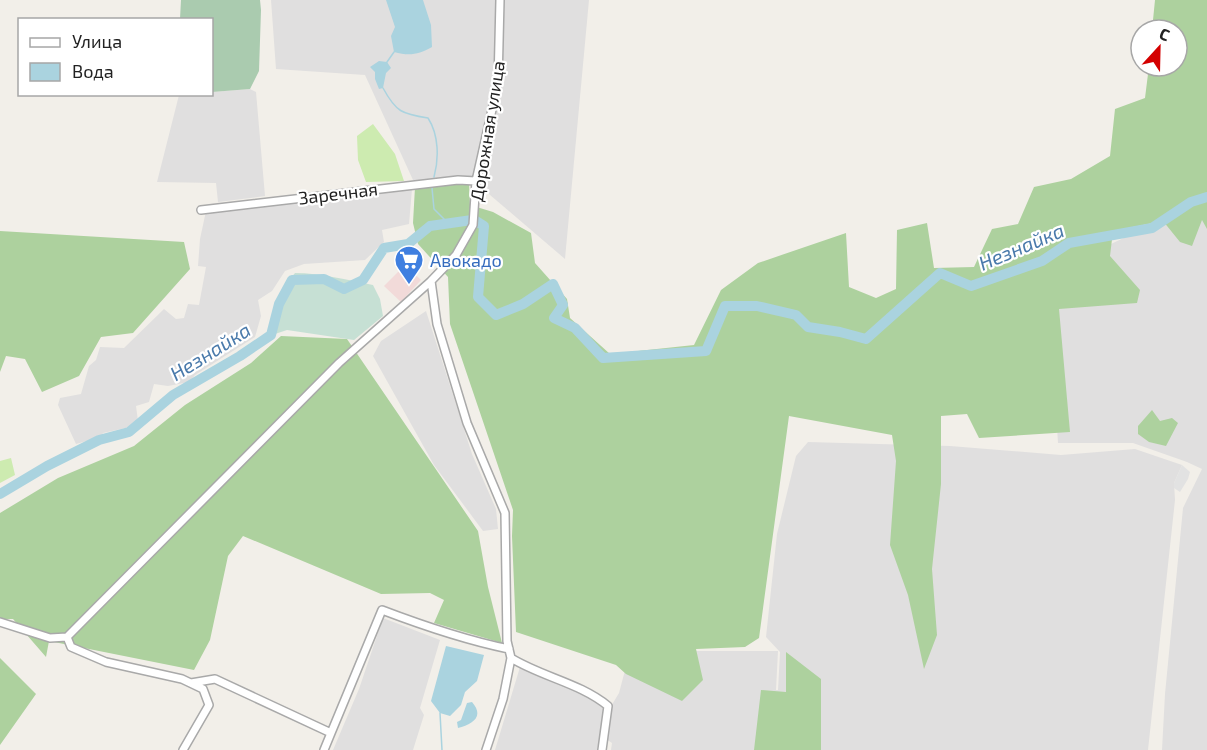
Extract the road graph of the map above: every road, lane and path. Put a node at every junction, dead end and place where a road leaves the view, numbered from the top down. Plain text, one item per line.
1 (500, 0) edge
2 (476, 181) junction
3 (201, 210) dead end
4 (431, 281) junction
5 (0, 622) edge
6 (67, 638) junction
7 (509, 649) junction
8 (511, 658) junction
9 (191, 683) junction
10 (331, 733) junction
11 (183, 750) edge
12 (324, 750) edge
13 (486, 750) edge
14 (602, 750) edge

1 - 2 street, Дорожная улица
2 - 3 street, Заречная
2 - 4 street, Дорожная улица
4 - 6 street, Дорожная улица
4 - 7 street
5 - 6 street
6 - 9 street
7 - 8 street
7 - 10 street
8 - 13 street
8 - 14 street
9 - 10 street
9 - 11 street
10 - 12 street

